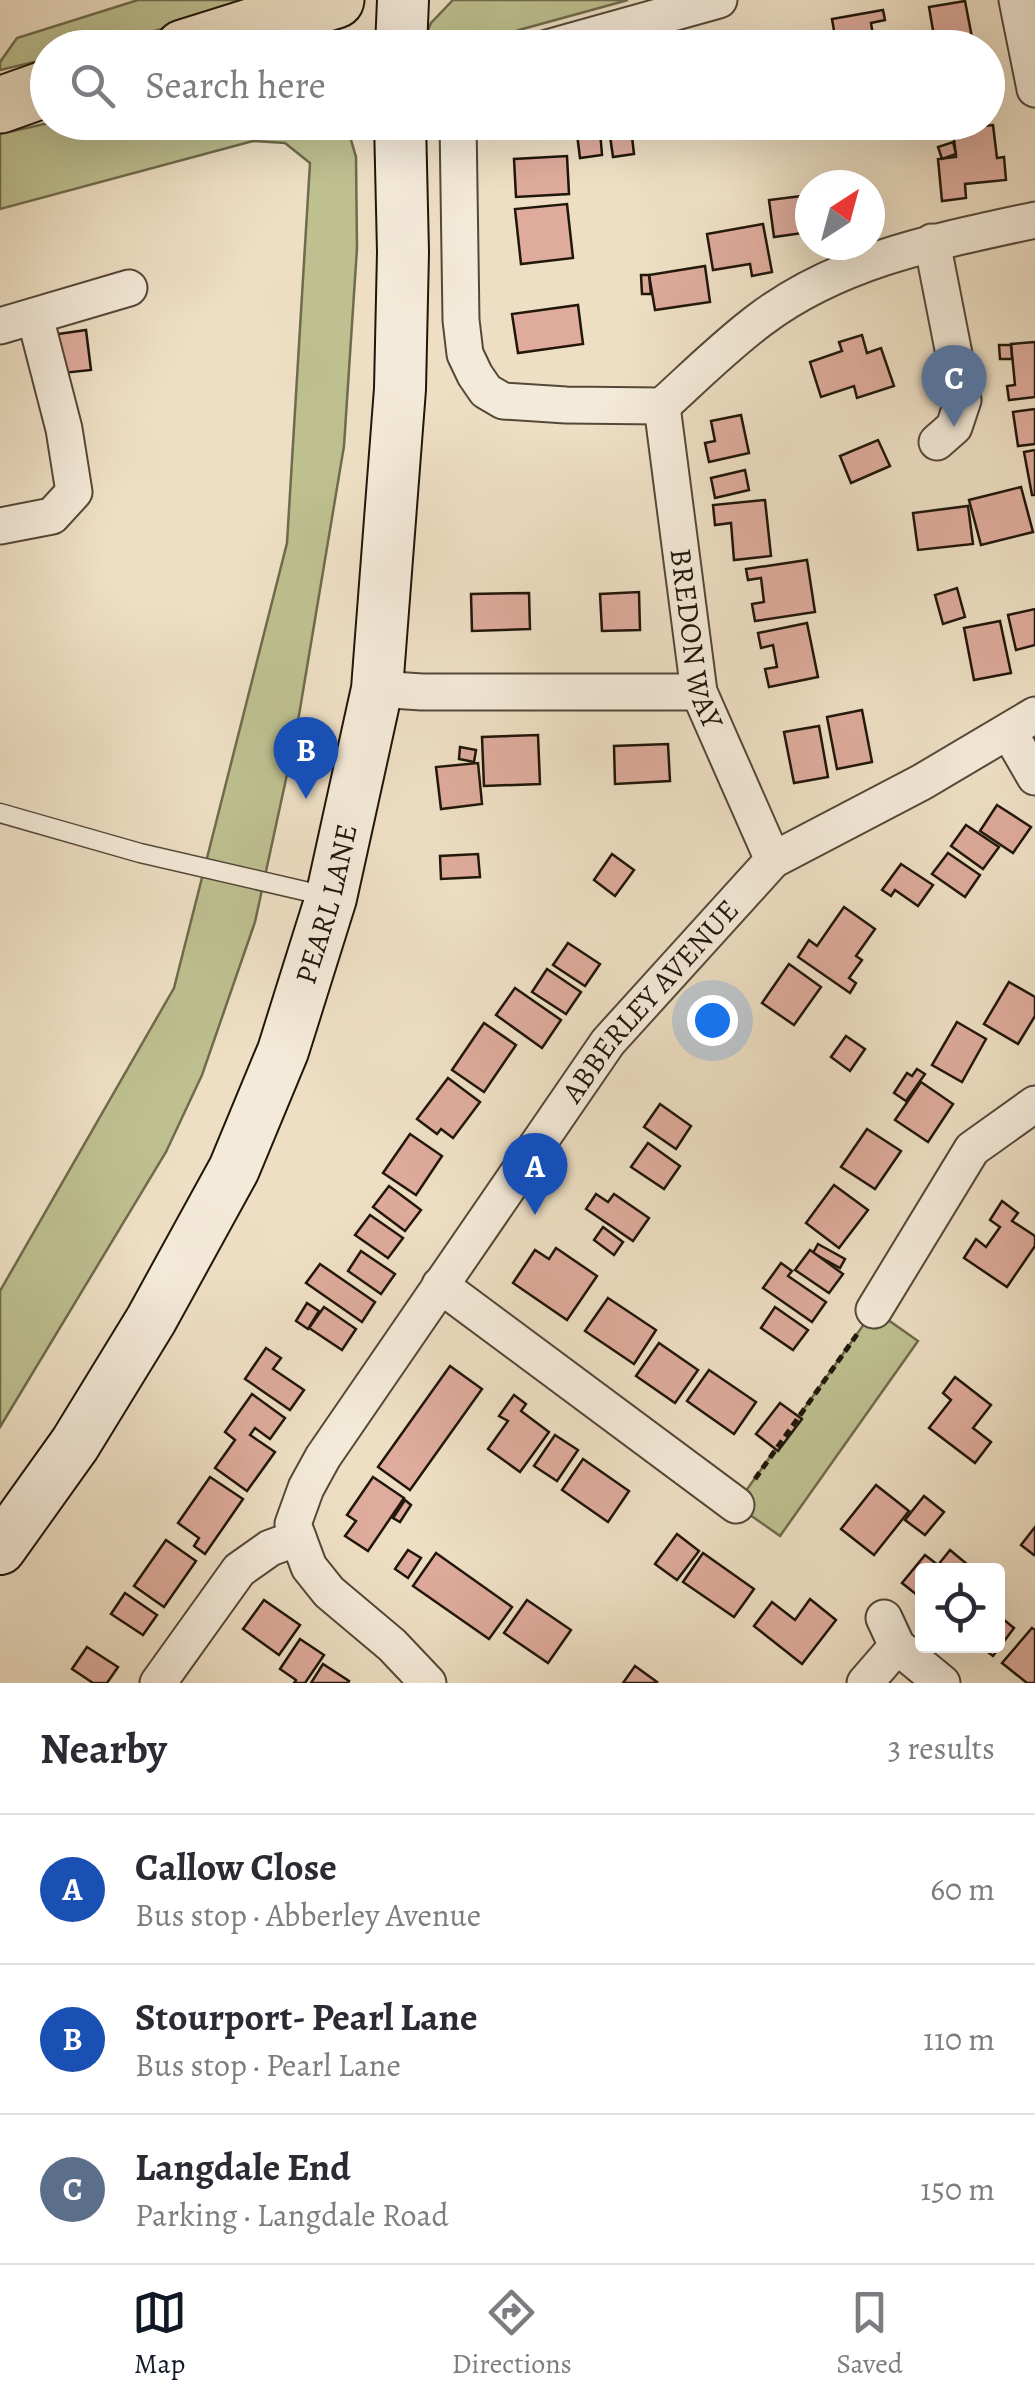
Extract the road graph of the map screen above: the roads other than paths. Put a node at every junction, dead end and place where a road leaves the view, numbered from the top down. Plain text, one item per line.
1 (336, 0) edge
2 (403, 0) edge
3 (719, 0) edge
4 (1017, 0) edge
5 (240, 30) edge
6 (401, 30) edge
7 (612, 30) edge
8 (1035, 89) edge
9 (30, 94) edge
10 (0, 105) edge
11 (400, 140) edge
12 (458, 140) edge
13 (1035, 220) edge
14 (932, 242) junction
15 (129, 288) dead end
16 (35, 316) junction
17 (0, 326) edge
18 (662, 406) junction
19 (937, 442) dead end
20 (0, 526) edge
21 (377, 689) junction
22 (699, 692) junction
23 (1022, 723) edge
24 (1035, 777) edge
25 (0, 813) edge
26 (773, 860) junction
27 (331, 898) junction
28 (1035, 1104) edge
29 (440, 1285) junction
30 (874, 1310) road end
31 (736, 1505) road end
32 (298, 1538) junction
33 (0, 1549) edge
34 (158, 1683) edge
35 (428, 1683) edge
36 (865, 1683) edge
37 (942, 1683) edge

1 - 5 main road
2 - 6 main road
3 - 7 street
4 - 8 street
9 - 10 main road
11 - 21 main road, PEARL LANE
12 - 18 street
13 - 14 street
14 - 18 street
14 - 19 street
15 - 16 street
16 - 17 street
16 - 20 street
18 - 22 street, BREDON WAY
21 - 22 street
21 - 27 main road, PEARL LANE
22 - 26 street, BREDON WAY
23 - 24 street
23 - 26 street, ABBERLEY AVENUE
25 - 27 lane
26 - 29 street, ABBERLEY AVENUE
27 - 33 main road, PEARL LANE
28 - 30 street
29 - 31 street
29 - 32 street, ABBERLEY AVENUE
32 - 34 street
32 - 35 street
36 - 37 street

